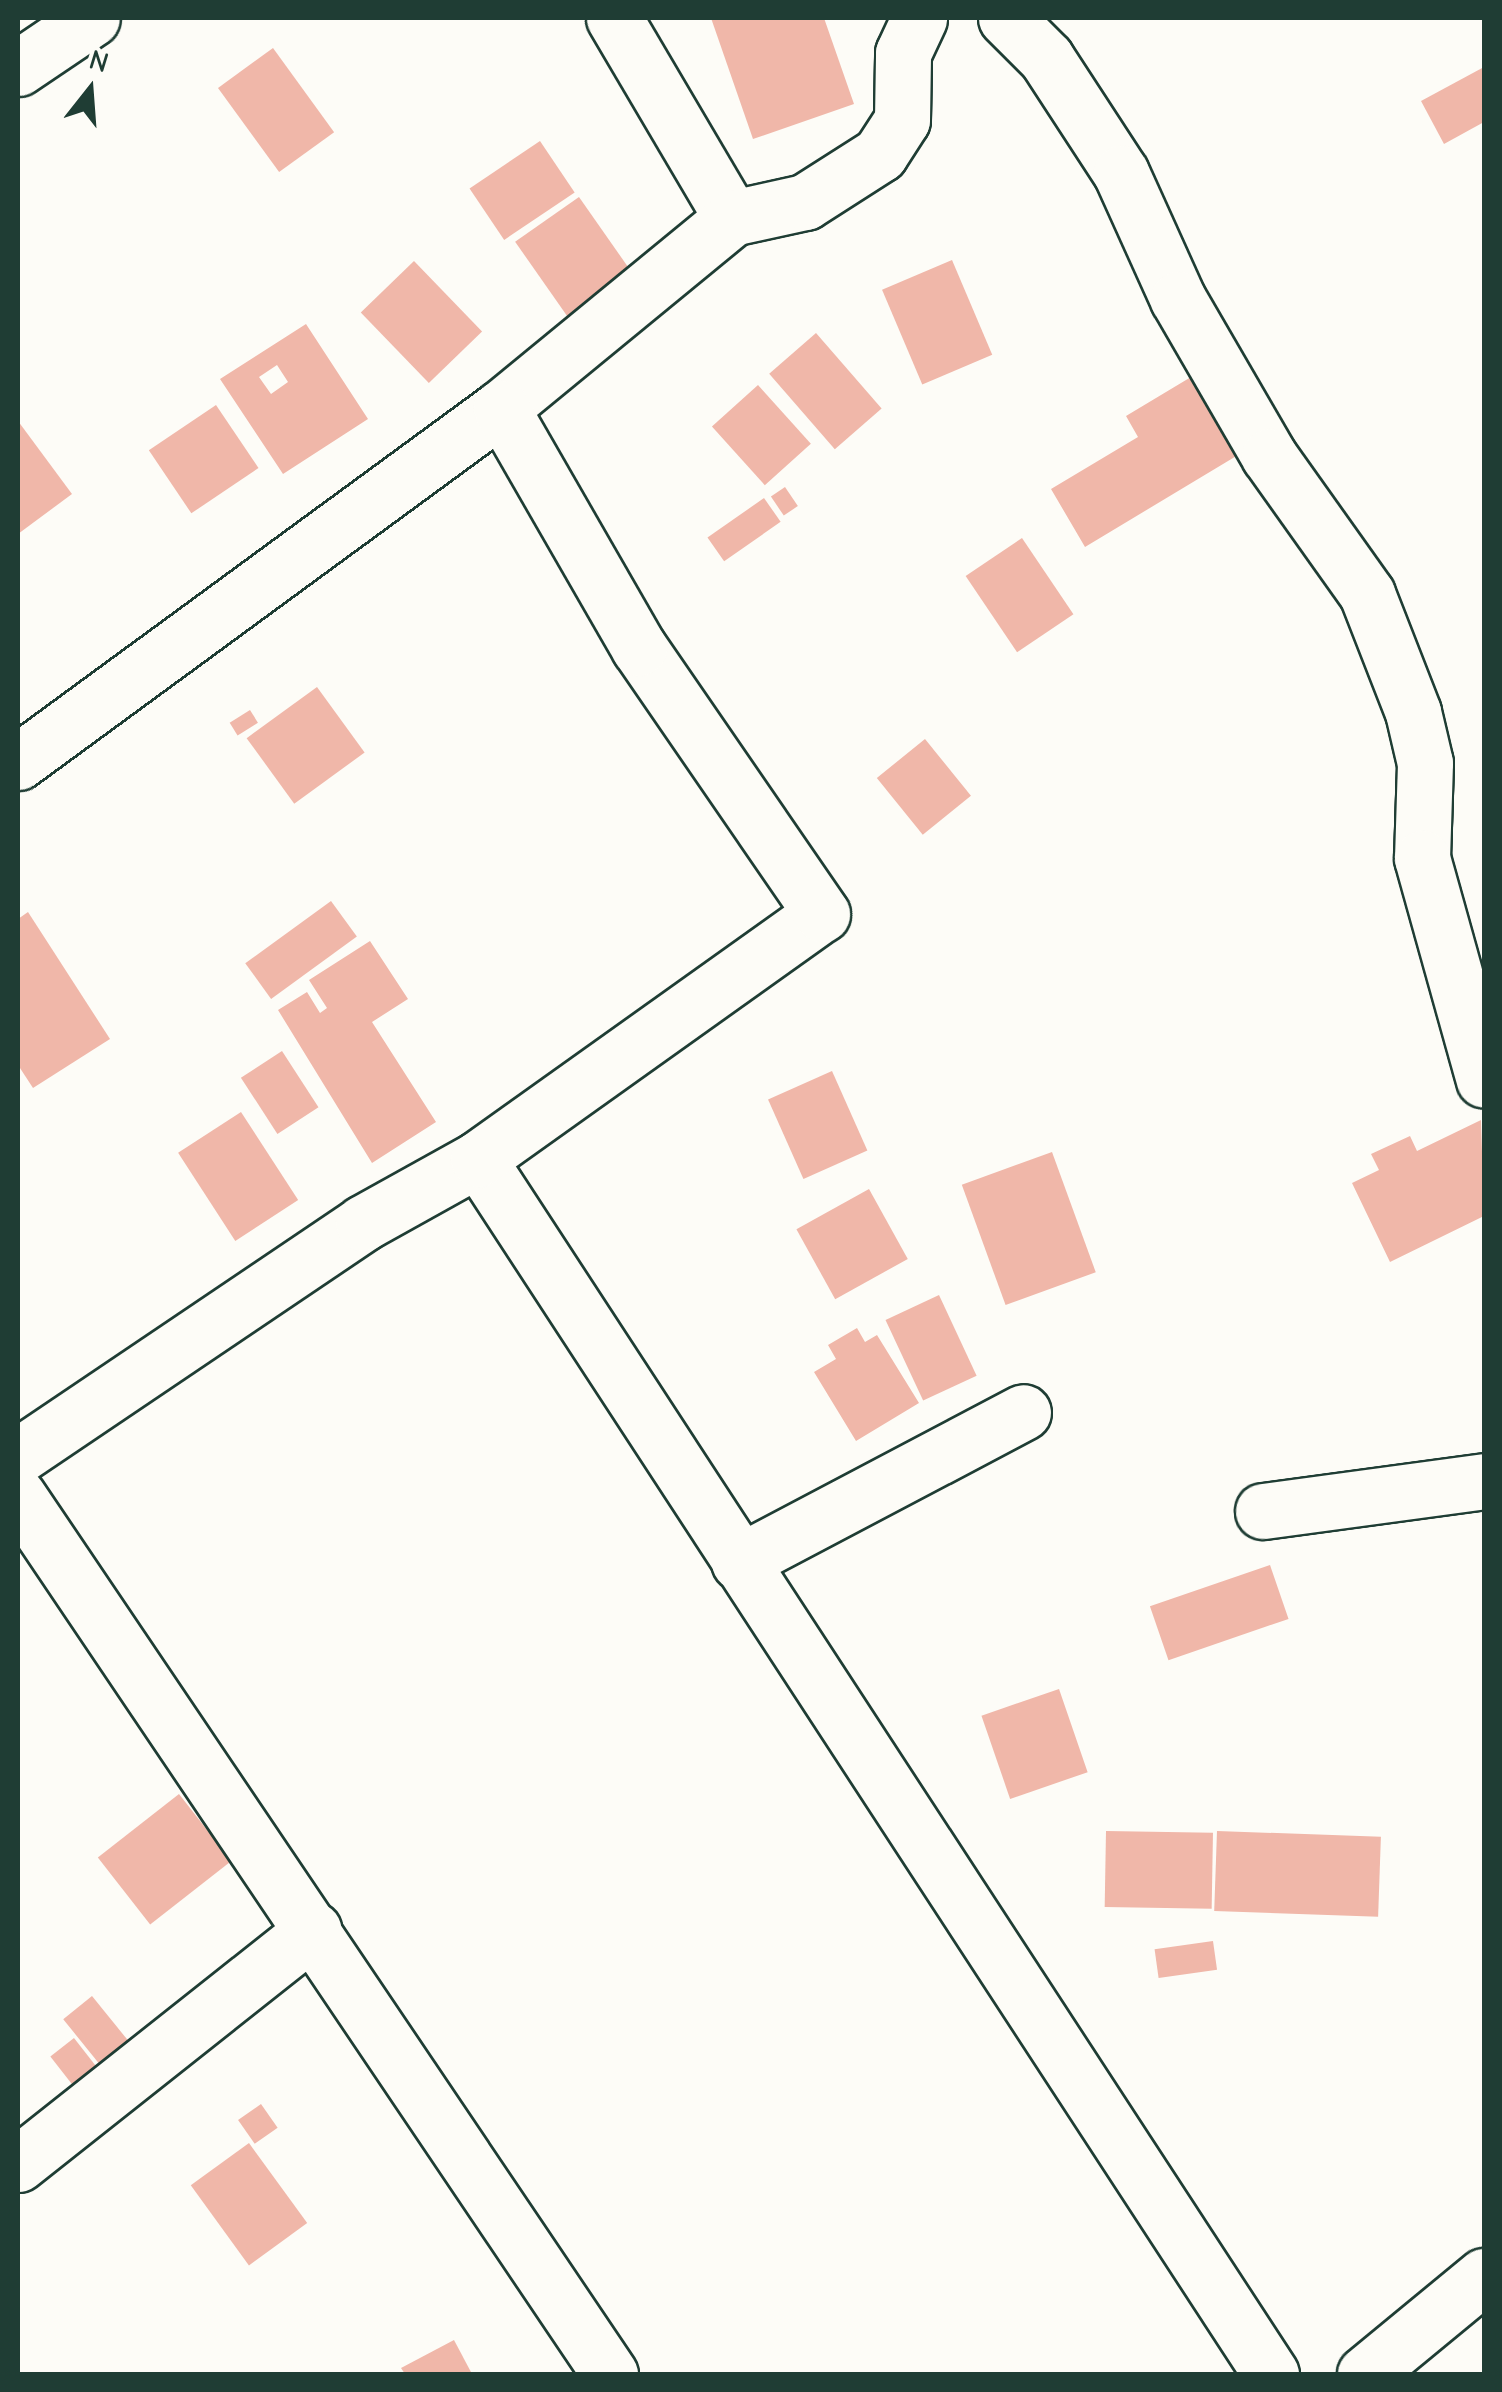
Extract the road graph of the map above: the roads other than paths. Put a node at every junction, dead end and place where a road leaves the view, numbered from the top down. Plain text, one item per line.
1 (92, 18) edge
2 (614, 18) edge
3 (919, 18) edge
4 (1006, 18) edge
5 (18, 68) edge
6 (732, 218) junction
7 (501, 408) junction
8 (19, 759) edge
9 (1484, 1080) edge
10 (478, 1159) junction
11 (1023, 1412) dead end
12 (18, 1456) edge
13 (1484, 1481) edge
14 (18, 1496) edge
15 (1263, 1511) dead end
16 (739, 1562) junction
17 (312, 1930) junction
18 (18, 2164) edge
19 (1484, 2276) edge
20 (610, 2374) edge
21 (1272, 2374) edge
22 (1365, 2374) edge

1 - 5 street
2 - 6 street
3 - 6 street
4 - 9 street
6 - 7 street
7 - 8 street
7 - 10 street
10 - 12 street
10 - 16 street
11 - 16 street
13 - 15 street
14 - 17 street
16 - 21 street
17 - 18 street
17 - 20 street
19 - 22 street

